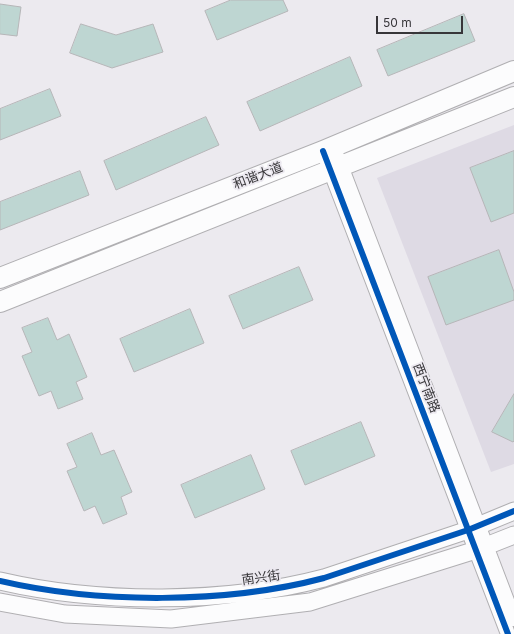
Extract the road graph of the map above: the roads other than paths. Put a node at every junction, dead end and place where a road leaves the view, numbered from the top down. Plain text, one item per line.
1 (514, 70) edge
2 (514, 97) edge
3 (329, 148) junction
4 (336, 168) junction
5 (0, 278) edge
6 (0, 302) edge
7 (514, 510) edge
8 (473, 528) junction
9 (514, 535) edge
10 (481, 548) junction
11 (0, 581) edge
12 (0, 602) edge
13 (514, 619) edge
14 (508, 634) edge

1 - 3 main road, 和谐大道
2 - 4 main road, 和谐大道
3 - 4 street, 西宁南路
3 - 5 main road, 和谐大道
4 - 6 main road, 和谐大道
4 - 8 street, 西宁南路
7 - 8 street, 南兴街
8 - 10 street, 西宁南路
8 - 11 street, 南兴街
9 - 10 street
10 - 12 street
10 - 13 street, 西宁南路
10 - 14 street, 西宁南路

